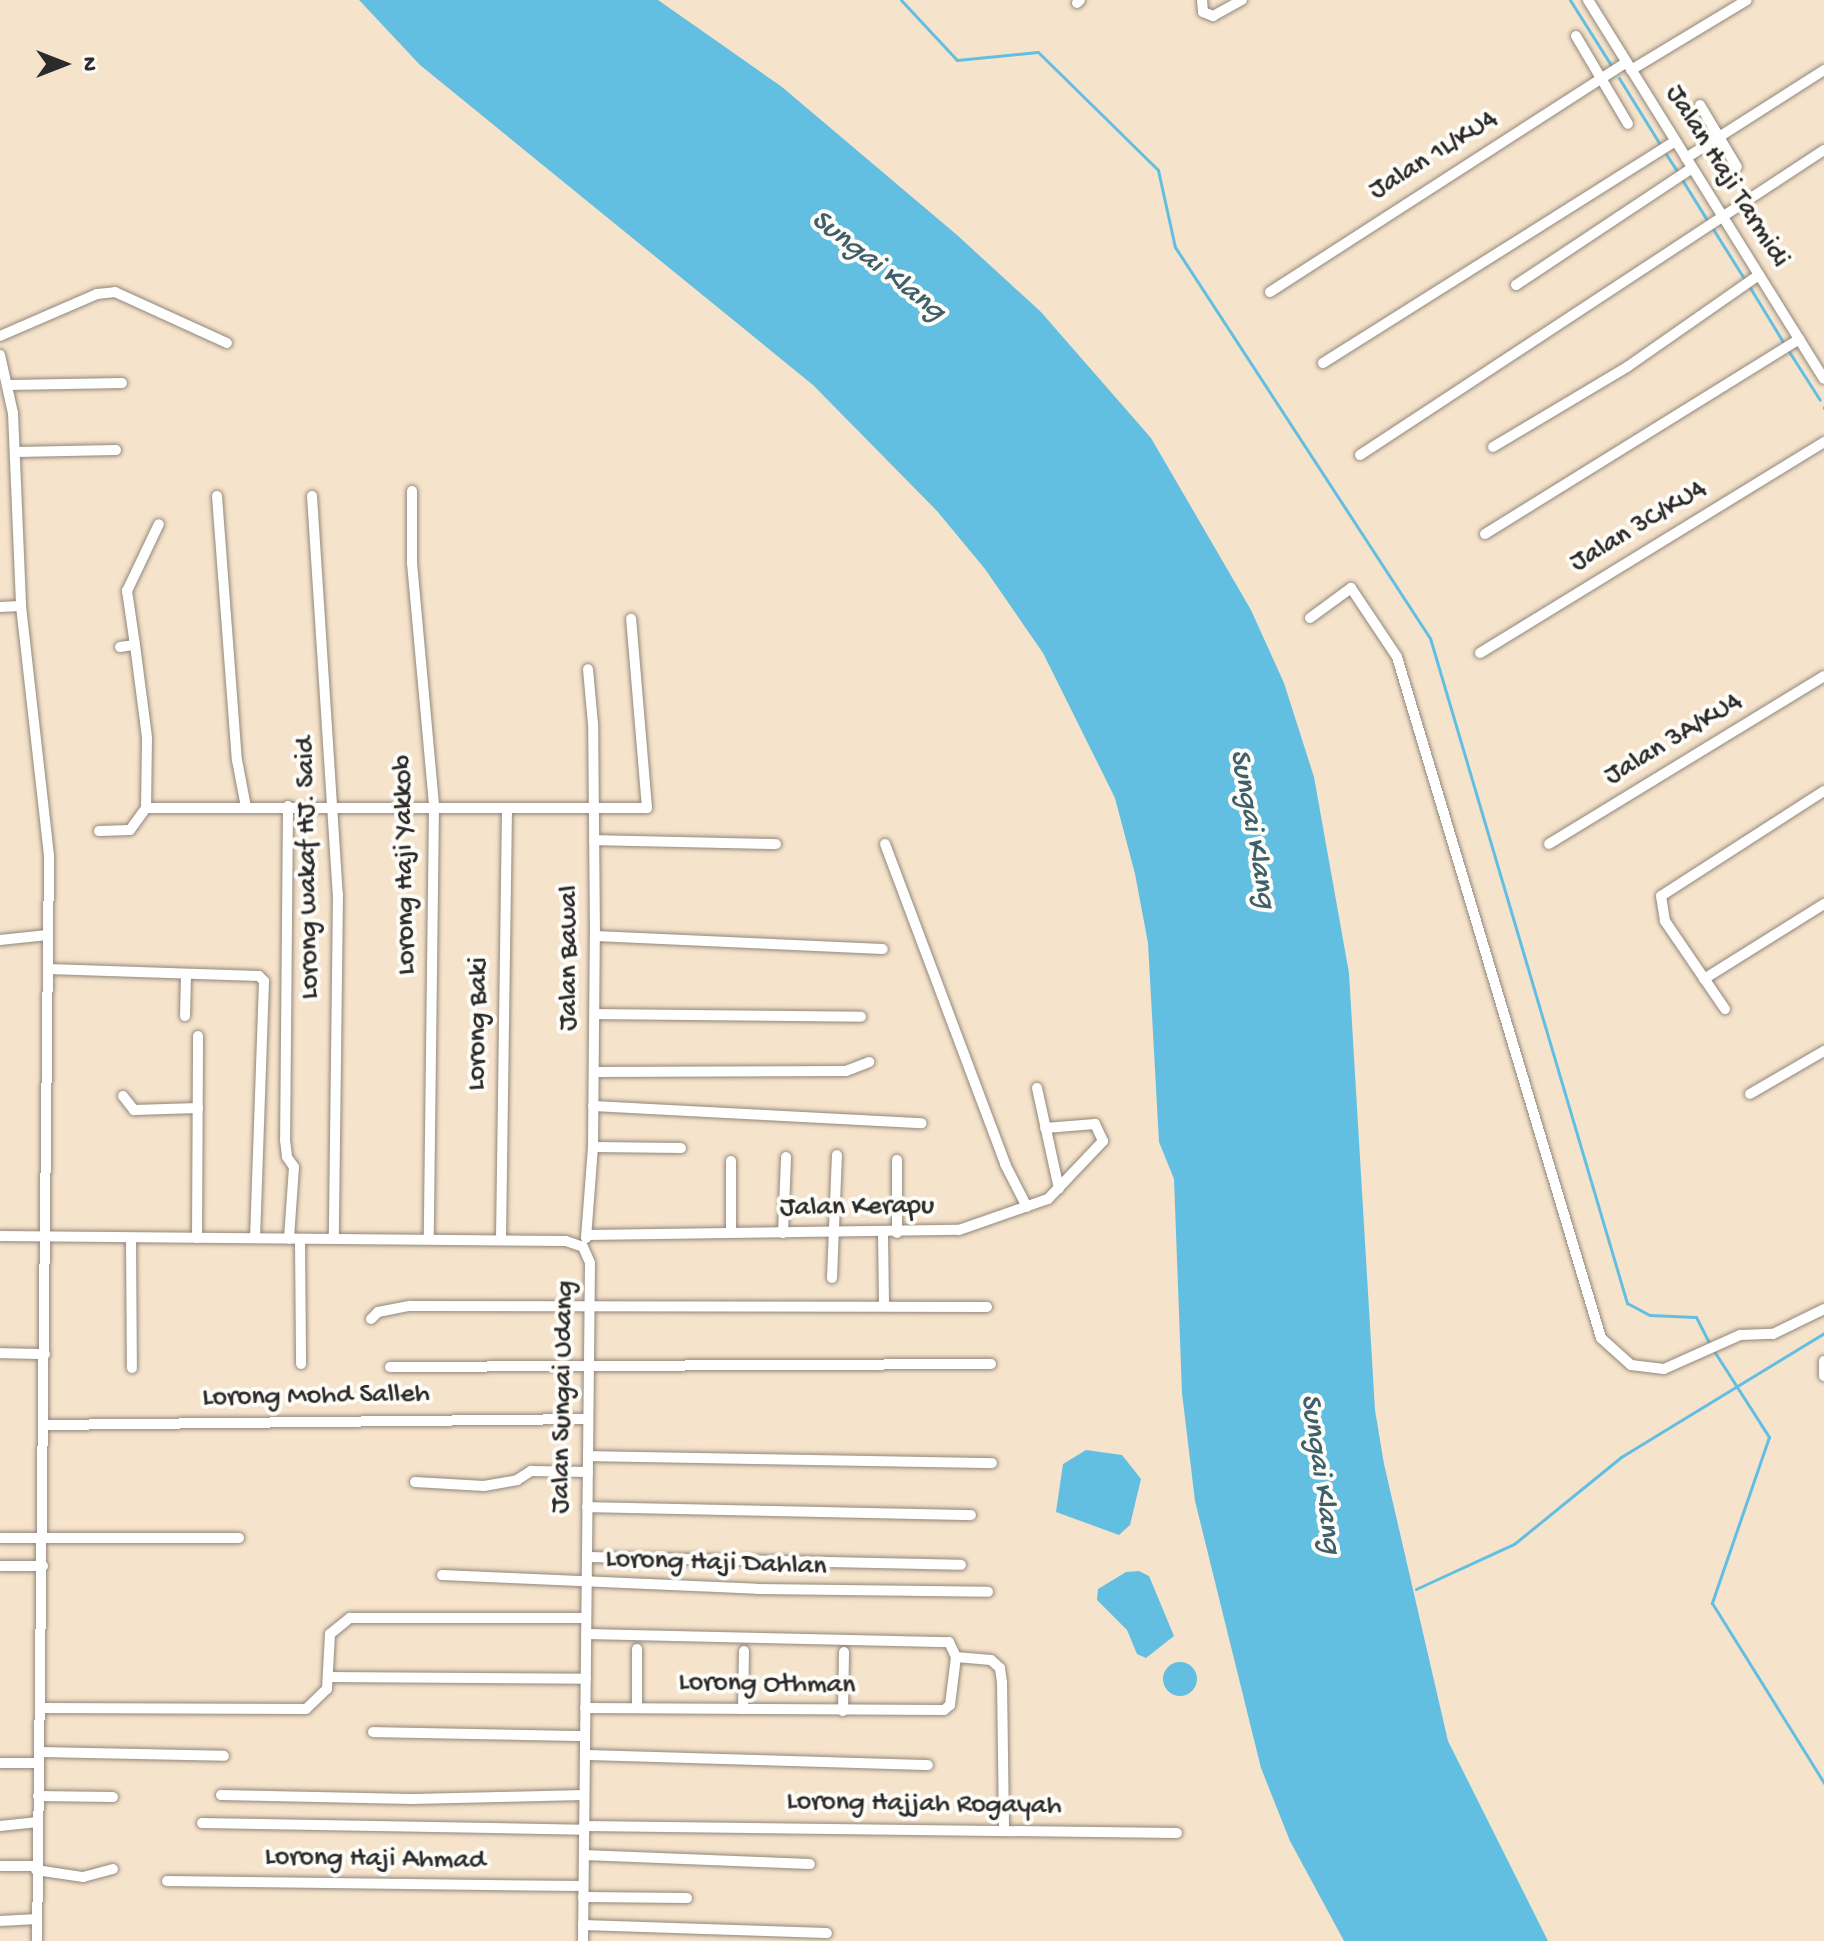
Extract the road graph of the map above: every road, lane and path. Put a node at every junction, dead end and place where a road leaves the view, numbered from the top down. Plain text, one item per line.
1 (1202, 0) edge
2 (1242, 0) edge
3 (1588, 0) edge
4 (1747, 0) edge
5 (1576, 36) dead end
6 (1629, 66) junction
7 (1824, 70) edge
8 (1603, 77) junction
9 (1700, 105) dead end
10 (1628, 124) dead end
11 (1717, 136) junction
12 (1675, 141) junction
13 (1824, 150) edge
14 (1686, 158) junction
15 (1737, 167) dead end
16 (1692, 168) junction
17 (1722, 215) junction
18 (1755, 277) junction
19 (1516, 285) dead end
20 (1270, 292) dead end
21 (0, 336) edge
22 (1799, 339) junction
23 (227, 343) dead end
24 (0, 355) edge
25 (1323, 363) dead end
26 (1824, 379) edge
27 (122, 383) dead end
28 (9, 385) junction
29 (1824, 442) edge
30 (1493, 447) dead end
31 (116, 450) dead end
32 (16, 452) junction
33 (1360, 455) dead end
34 (412, 491) dead end
35 (217, 496) dead end
36 (312, 496) dead end
37 (159, 524) dead end
38 (1485, 534) dead end
39 (21, 606) junction
40 (0, 607) edge
41 (1310, 618) dead end
42 (631, 619) dead end
43 (135, 645) junction
44 (120, 647) dead end
45 (1480, 653) dead end
46 (588, 669) dead end
47 (1824, 676) edge
48 (1824, 791) edge
49 (288, 806) junction
50 (335, 806) junction
51 (246, 807) junction
52 (434, 807) junction
53 (146, 808) junction
54 (593, 809) junction
55 (507, 810) junction
56 (99, 831) dead end
57 (594, 840) junction
58 (776, 844) dead end
59 (885, 844) dead end
60 (1549, 844) dead end
61 (1824, 904) edge
62 (48, 935) junction
63 (595, 936) junction
64 (0, 940) edge
65 (883, 949) dead end
66 (48, 969) junction
67 (186, 976) junction
68 (1704, 979) junction
69 (264, 985) junction
70 (286, 994) junction
71 (1725, 1009) dead end
72 (595, 1014) junction
73 (185, 1016) dead end
74 (861, 1017) dead end
75 (198, 1036) dead end
76 (1824, 1051) edge
77 (869, 1062) dead end
78 (594, 1072) junction
79 (1037, 1088) dead end
80 (1750, 1094) dead end
81 (123, 1096) dead end
82 (593, 1106) junction
83 (198, 1108) junction
84 (922, 1123) dead end
85 (1045, 1128) junction
86 (593, 1147) junction
87 (681, 1148) dead end
88 (837, 1155) dead end
89 (786, 1157) dead end
90 (897, 1160) dead end
91 (731, 1161) dead end
92 (1059, 1189) junction
93 (1022, 1210) junction
94 (731, 1232) junction
95 (883, 1232) junction
96 (783, 1233) junction
97 (834, 1233) junction
98 (897, 1233) junction
99 (587, 1235) junction
100 (0, 1236) edge
101 (44, 1237) junction
102 (197, 1238) junction
103 (255, 1238) junction
104 (131, 1239) junction
105 (294, 1239) junction
106 (334, 1239) junction
107 (429, 1239) junction
108 (501, 1239) junction
109 (583, 1247) junction
110 (832, 1278) dead end
111 (884, 1305) junction
112 (589, 1307) junction
113 (987, 1307) dead end
114 (1824, 1309) edge
115 (371, 1319) dead end
116 (0, 1353) edge
117 (45, 1354) junction
118 (1824, 1361) edge
119 (301, 1364) dead end
120 (991, 1364) dead end
121 (390, 1367) dead end
122 (132, 1368) dead end
123 (589, 1369) junction
124 (1824, 1376) edge
125 (588, 1419) junction
126 (44, 1425) junction
127 (588, 1456) junction
128 (992, 1463) dead end
129 (588, 1472) junction
130 (415, 1482) dead end
131 (587, 1507) junction
132 (971, 1515) dead end
133 (0, 1538) edge
134 (239, 1538) dead end
135 (44, 1539) junction
136 (587, 1557) junction
137 (961, 1565) dead end
138 (0, 1566) edge
139 (43, 1566) junction
140 (442, 1575) dead end
141 (587, 1583) junction
142 (988, 1592) dead end
143 (586, 1618) junction
144 (586, 1634) junction
145 (637, 1649) dead end
146 (744, 1651) dead end
147 (844, 1652) dead end
148 (956, 1657) junction
149 (329, 1677) junction
150 (586, 1679) junction
151 (41, 1708) junction
152 (585, 1708) junction
153 (637, 1708) junction
154 (743, 1709) junction
155 (843, 1711) junction
156 (373, 1732) dead end
157 (585, 1736) junction
158 (585, 1755) junction
159 (224, 1756) dead end
160 (39, 1758) junction
161 (0, 1763) edge
162 (928, 1765) dead end
163 (221, 1795) dead end
164 (584, 1795) junction
165 (38, 1796) junction
166 (113, 1797) dead end
167 (38, 1822) junction
168 (202, 1823) dead end
169 (0, 1826) edge
170 (584, 1828) junction
171 (1004, 1829) junction
172 (1177, 1833) dead end
173 (584, 1855) junction
174 (810, 1864) dead end
175 (0, 1866) edge
176 (36, 1868) junction
177 (113, 1869) dead end
178 (167, 1881) dead end
179 (583, 1892) junction
180 (687, 1898) dead end
181 (37, 1919) junction
182 (0, 1921) edge
183 (583, 1925) junction
184 (827, 1933) dead end
185 (37, 1941) edge
186 (583, 1941) edge

1 - 2 street
3 - 6 street, Jalan Haji Tarmidi
4 - 6 street, Jalan 1L/KU4
5 - 8 street
6 - 8 street, Jalan 1L/KU4
6 - 12 street, Jalan Haji Tarmidi
7 - 11 street
8 - 10 street
8 - 20 street, Jalan 1L/KU4
9 - 11 street
11 - 14 street
11 - 15 street
12 - 14 street, Jalan Haji Tarmidi
12 - 25 street
13 - 17 street
14 - 16 street, Jalan Haji Tarmidi
16 - 17 street, Jalan Haji Tarmidi
16 - 19 street
17 - 18 street, Jalan Haji Tarmidi
17 - 33 street
18 - 22 street, Jalan Haji Tarmidi
18 - 30 street
21 - 23 street
22 - 26 street, Jalan Haji Tarmidi
22 - 38 street
24 - 28 street
27 - 28 street
28 - 32 street
29 - 45 street, Jalan 3C/KU4
31 - 32 street
32 - 39 street
34 - 52 street, Lorong Haji Yakkob
35 - 51 street
36 - 50 street, Lorong wakaf HJ. Said
37 - 43 street
39 - 40 street
39 - 62 street
41 - 114 street
42 - 54 street
43 - 44 street
43 - 53 street
46 - 54 street, Jalan Bawal
47 - 60 street, Jalan 3A/KU4
48 - 68 street
49 - 50 street
49 - 51 street
49 - 70 street
50 - 52 street
50 - 106 street, Lorong wakaf HJ. Said
51 - 53 street
52 - 55 street
52 - 107 street, Lorong Haji Yakkob
53 - 56 street
54 - 55 street
54 - 57 street, Jalan Bawal
55 - 108 street, Lorong Baki
57 - 58 street
57 - 63 street, Jalan Bawal
59 - 93 street
61 - 68 street
62 - 64 street
62 - 66 street
63 - 65 street
63 - 72 street, Jalan Bawal
66 - 67 street
66 - 101 street
67 - 69 street
67 - 73 street
68 - 71 street
69 - 70 street
69 - 103 street
70 - 105 street
72 - 74 street
72 - 78 street, Jalan Bawal
75 - 83 street
76 - 80 street
77 - 78 street
78 - 82 street, Jalan Bawal
79 - 85 street
81 - 83 street
82 - 84 street
82 - 86 street, Jalan Bawal
83 - 102 street
85 - 92 street
85 - 92 street, Jalan Kerapu
86 - 87 street
86 - 99 street, Jalan Bawal
88 - 97 street
89 - 96 street
90 - 98 street
91 - 94 street
92 - 93 street, Jalan Kerapu
93 - 98 street, Jalan Kerapu
94 - 96 street, Jalan Kerapu
94 - 99 street, Jalan Kerapu
95 - 97 street, Jalan Kerapu
95 - 98 street, Jalan Kerapu
95 - 111 street
96 - 97 street, Jalan Kerapu
97 - 110 street
99 - 109 street, Jalan Bawal
100 - 101 street, Jalan Sungai Udang
101 - 104 street, Jalan Sungai Udang
101 - 117 street
102 - 103 street, Jalan Sungai Udang
102 - 104 street, Jalan Sungai Udang
103 - 105 street, Jalan Sungai Udang
104 - 122 street
105 - 106 street, Jalan Sungai Udang
105 - 119 street
106 - 107 street, Jalan Sungai Udang
107 - 108 street, Jalan Sungai Udang
108 - 109 street, Jalan Sungai Udang
109 - 112 street, Jalan Sungai Udang
111 - 112 street
111 - 113 street
112 - 115 street
112 - 123 street, Jalan Sungai Udang
116 - 117 street
117 - 126 street
118 - 124 street
120 - 123 street
121 - 123 street
123 - 125 street, Jalan Sungai Udang
125 - 126 street, Lorong Mohd Salleh
125 - 127 street, Jalan Sungai Udang
126 - 135 street
127 - 128 street
127 - 129 street, Jalan Sungai Udang
129 - 130 street
129 - 131 street, Jalan Sungai Udang
131 - 132 street
131 - 136 street, Jalan Sungai Udang
133 - 135 street
134 - 135 street
135 - 139 street
136 - 137 street
136 - 141 street, Jalan Sungai Udang
138 - 139 street
139 - 151 street
140 - 141 street, Lorong Haji Dahlan
141 - 142 street, Lorong Haji Dahlan
141 - 143 street, Jalan Sungai Udang
143 - 144 street, Jalan Sungai Udang
143 - 149 street
144 - 148 street
144 - 150 street, Jalan Sungai Udang
145 - 153 street
146 - 154 street
147 - 155 street
148 - 155 street, Lorong Othman
148 - 171 street
149 - 150 street
149 - 151 street
150 - 152 street, Jalan Sungai Udang
151 - 160 street
152 - 153 street, Lorong Othman
152 - 157 street, Jalan Sungai Udang
153 - 154 street, Lorong Othman
154 - 155 street, Lorong Othman
156 - 157 street
157 - 158 street, Jalan Sungai Udang
158 - 162 street
158 - 164 street, Jalan Sungai Udang
159 - 160 street
160 - 161 street
160 - 165 street
163 - 164 street
164 - 170 street, Jalan Sungai Udang
165 - 166 street
165 - 167 street
167 - 169 street
167 - 176 street
168 - 170 street
170 - 171 street, Lorong Hajjah Rogayah
170 - 173 street, Jalan Sungai Udang
171 - 172 street, Lorong Hajjah Rogayah
173 - 174 street
173 - 179 street, Jalan Sungai Udang
175 - 176 street
176 - 177 street
176 - 181 street
178 - 179 street, Lorong Haji Ahmad
179 - 180 street, Lorong Haji Ahmad
179 - 183 street, Jalan Sungai Udang
181 - 182 street
181 - 185 street
183 - 184 street
183 - 186 street, Jalan Sungai Udang

